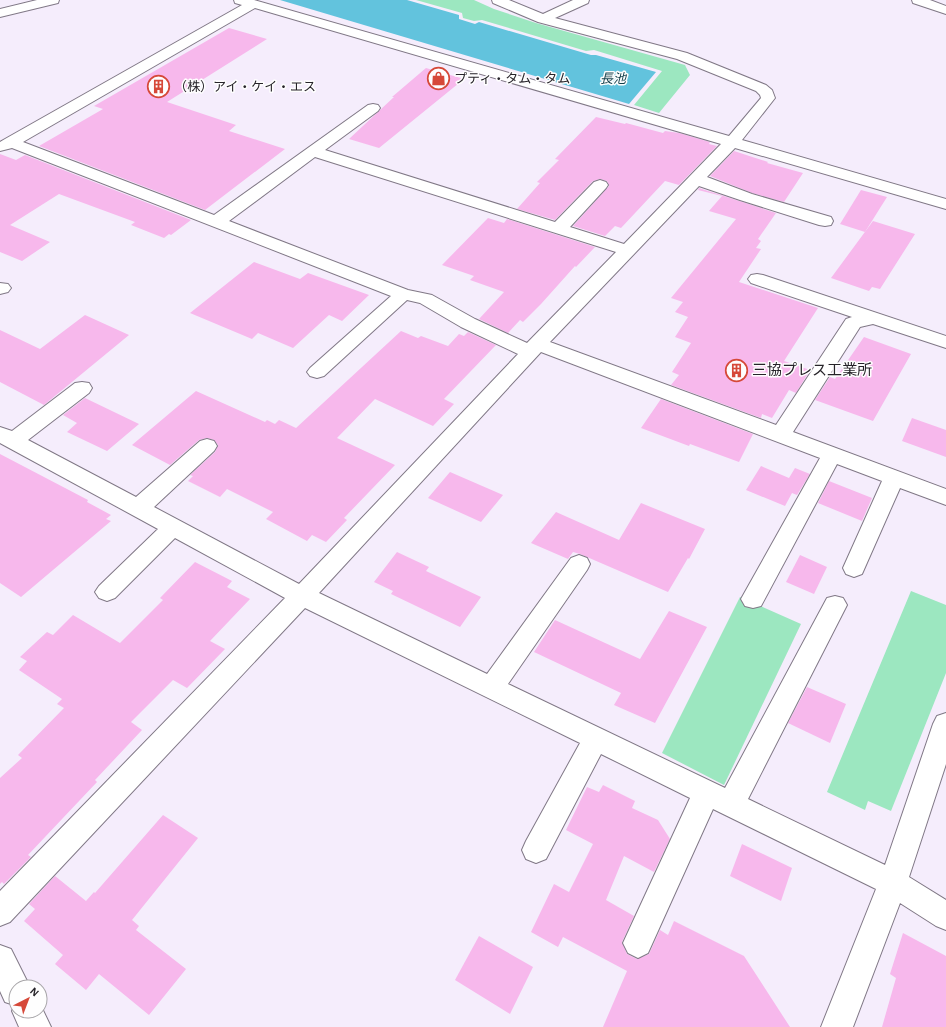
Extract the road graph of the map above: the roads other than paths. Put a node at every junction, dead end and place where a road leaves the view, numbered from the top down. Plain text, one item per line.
1 (53, 0) edge
2 (498, 0) edge
3 (583, 0) edge
4 (918, 0) edge
5 (247, 2) edge
6 (946, 10) edge
7 (0, 13) edge
8 (543, 19) junction
9 (373, 108) dead end
10 (732, 142) junction
11 (5, 145) edge
12 (312, 151) junction
13 (696, 179) junction
14 (600, 185) dead end
15 (946, 204) edge
16 (825, 221) dead end
17 (216, 222) junction
18 (559, 228) junction
19 (627, 250) junction
20 (757, 279) dead end
21 (403, 294) junction
22 (874, 318) junction
23 (946, 342) edge
24 (534, 348) junction
25 (317, 372) dead end
26 (82, 388) dead end
27 (780, 435) junction
28 (7, 438) edge
29 (207, 446) dead end
30 (832, 455) junction
31 (894, 478) junction
32 (946, 497) edge
33 (138, 508) junction
34 (172, 528) junction
35 (579, 564) dead end
36 (854, 568) dead end
37 (108, 592) dead end
38 (302, 596) junction
39 (753, 599) dead end
40 (835, 605) dead end
41 (491, 688) junction
42 (944, 733) edge
43 (596, 739) junction
44 (706, 793) junction
45 (731, 804) junction
46 (536, 850) dead end
47 (893, 883) junction
48 (0, 912) edge
49 (946, 916) edge
50 (638, 943) dead end
51 (0, 960) edge
52 (10, 979) edge
53 (837, 1027) edge

1 - 7 street
2 - 8 street
3 - 8 street
4 - 6 street
5 - 10 street
5 - 11 street
8 - 10 street
9 - 12 street
10 - 13 street
10 - 15 street
11 - 17 street
12 - 17 street
12 - 18 street
13 - 16 street
13 - 19 street
14 - 18 street
17 - 21 street
18 - 19 street
19 - 24 street
20 - 22 street
21 - 24 street
21 - 25 street
22 - 23 street
22 - 27 street
24 - 27 street
24 - 38 street
26 - 28 street
27 - 30 street
28 - 33 street
29 - 33 street
30 - 31 street
30 - 39 street
31 - 32 street
31 - 36 street
33 - 34 street
34 - 37 street
34 - 38 street
35 - 41 street
38 - 41 street
38 - 48 street
40 - 45 street
41 - 43 street
42 - 47 street
43 - 44 street
43 - 46 street
44 - 45 street
44 - 50 street
45 - 47 street
47 - 49 street
47 - 53 street
51 - 52 street

